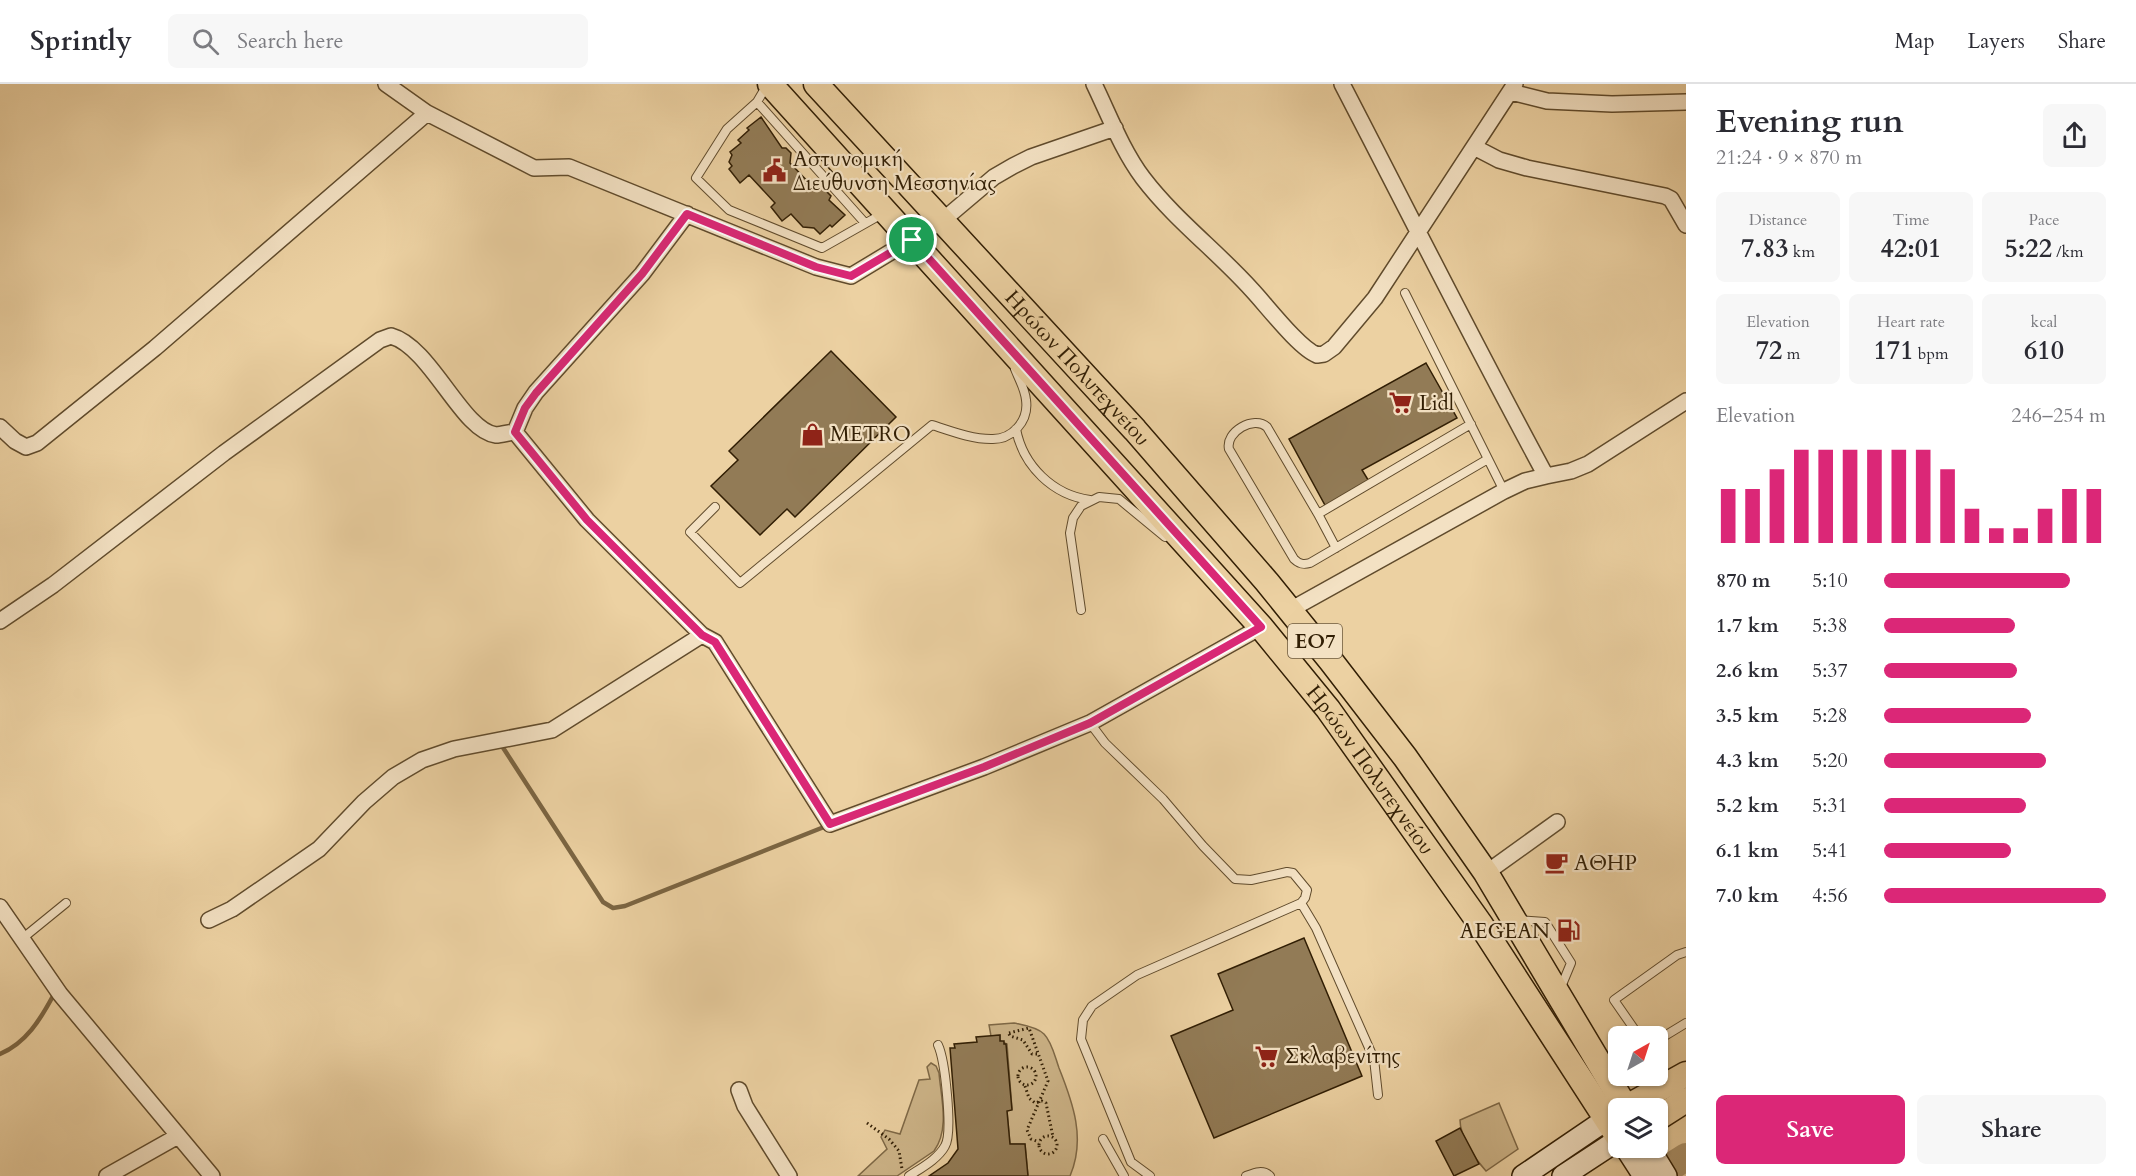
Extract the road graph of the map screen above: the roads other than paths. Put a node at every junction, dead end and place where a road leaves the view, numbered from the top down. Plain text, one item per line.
1 (386, 84) edge
2 (816, 84) edge
3 (1094, 84) edge
4 (1342, 84) edge
5 (1513, 88) edge
6 (765, 90) edge
7 (1686, 102) edge
8 (427, 113) junction
9 (1115, 128) junction
10 (1474, 147) junction
11 (687, 214) junction
12 (876, 218) junction
13 (942, 221) junction
14 (1686, 225) edge
15 (1419, 232) junction
16 (912, 240) junction
17 (1405, 292) dead end
18 (1004, 343) junction
19 (1686, 401) edge
20 (1470, 424) junction
21 (0, 426) edge
22 (1016, 429) junction
23 (515, 432) junction
24 (1488, 459) junction
25 (1546, 476) junction
26 (1504, 491) junction
27 (1090, 500) junction
28 (715, 507) dead end
29 (1318, 514) junction
30 (1170, 542) dead end
31 (1336, 548) junction
32 (1179, 549) dead end
33 (1238, 601) junction
34 (1081, 610) dead end
35 (1290, 610) junction
36 (0, 621) edge
37 (1261, 627) junction
38 (702, 635) junction
39 (1090, 723) junction
40 (1557, 822) dead end
41 (1486, 873) junction
42 (66, 903) dead end
43 (1301, 903) junction
44 (0, 907) edge
45 (209, 920) dead end
46 (23, 938) junction
47 (1686, 952) edge
48 (1686, 1023) edge
49 (1632, 1026) edge
50 (1668, 1034) edge
51 (938, 1045) dead end
52 (1686, 1074) edge
53 (739, 1090) dead end
54 (1378, 1095) dead end
55 (1610, 1098) edge
56 (1651, 1098) edge
57 (1686, 1100) edge
58 (1608, 1103) edge
59 (1668, 1112) edge
60 (1608, 1126) edge
61 (1608, 1131) edge
62 (178, 1136) junction
63 (1103, 1139) dead end
64 (1639, 1158) edge
65 (107, 1176) edge
66 (212, 1176) edge
67 (789, 1176) edge
68 (909, 1176) edge
69 (1124, 1176) edge
70 (1150, 1176) edge
71 (1245, 1176) edge
72 (1270, 1176) edge
73 (1523, 1176) edge
74 (1563, 1176) edge
75 (1666, 1176) edge

1 - 8 street
2 - 13 main road, Ηρώων Πολυτεχνείου / ΕΟ7
3 - 9 street
4 - 15 street
5 - 7 street
5 - 10 street
6 - 12 main road, Ηρώων Πολυτεχνείου / ΕΟ7
6 - 12 lane
8 - 11 street
8 - 21 street
9 - 13 street
9 - 15 street
10 - 14 street
10 - 15 street
11 - 16 street
11 - 23 street
12 - 16 main road, Ηρώων Πολυτεχνείου / ΕΟ7
13 - 16 street
13 - 35 main road, Ηρώων Πολυτεχνείου / ΕΟ7
15 - 25 street
16 - 18 main road, Ηρώων Πολυτεχνείου / ΕΟ7
17 - 20 lane
18 - 22 lane
18 - 33 main road, Ηρώων Πολυτεχνείου / ΕΟ7
19 - 25 street
20 - 24 lane
20 - 29 lane
22 - 27 lane
22 - 28 lane
23 - 36 street
23 - 38 street
24 - 26 lane
24 - 31 lane
25 - 26 street
26 - 35 street
27 - 30 lane
27 - 34 lane
29 - 31 lane
29 - 31 lane
32 - 33 lane
33 - 37 main road, Ηρώων Πολυτεχνείου / ΕΟ7
35 - 41 main road, Ηρώων Πολυτεχνείου / ΕΟ7
37 - 39 street
37 - 58 main road, Ηρώων Πολυτεχνείου / ΕΟ7
38 - 39 street
38 - 45 street
39 - 43 lane
40 - 41 street
41 - 55 main road, Ηρώων Πολυτεχνείου / ΕΟ7
42 - 46 lane
43 - 54 lane
43 - 70 lane
44 - 46 street
46 - 62 street
47 - 49 lane
48 - 50 lane
51 - 68 lane
52 - 56 main road
53 - 67 street
57 - 59 main road
60 - 73 main road
61 - 74 main road
62 - 65 street
62 - 66 street
63 - 69 lane
64 - 75 main road
71 - 72 lane

